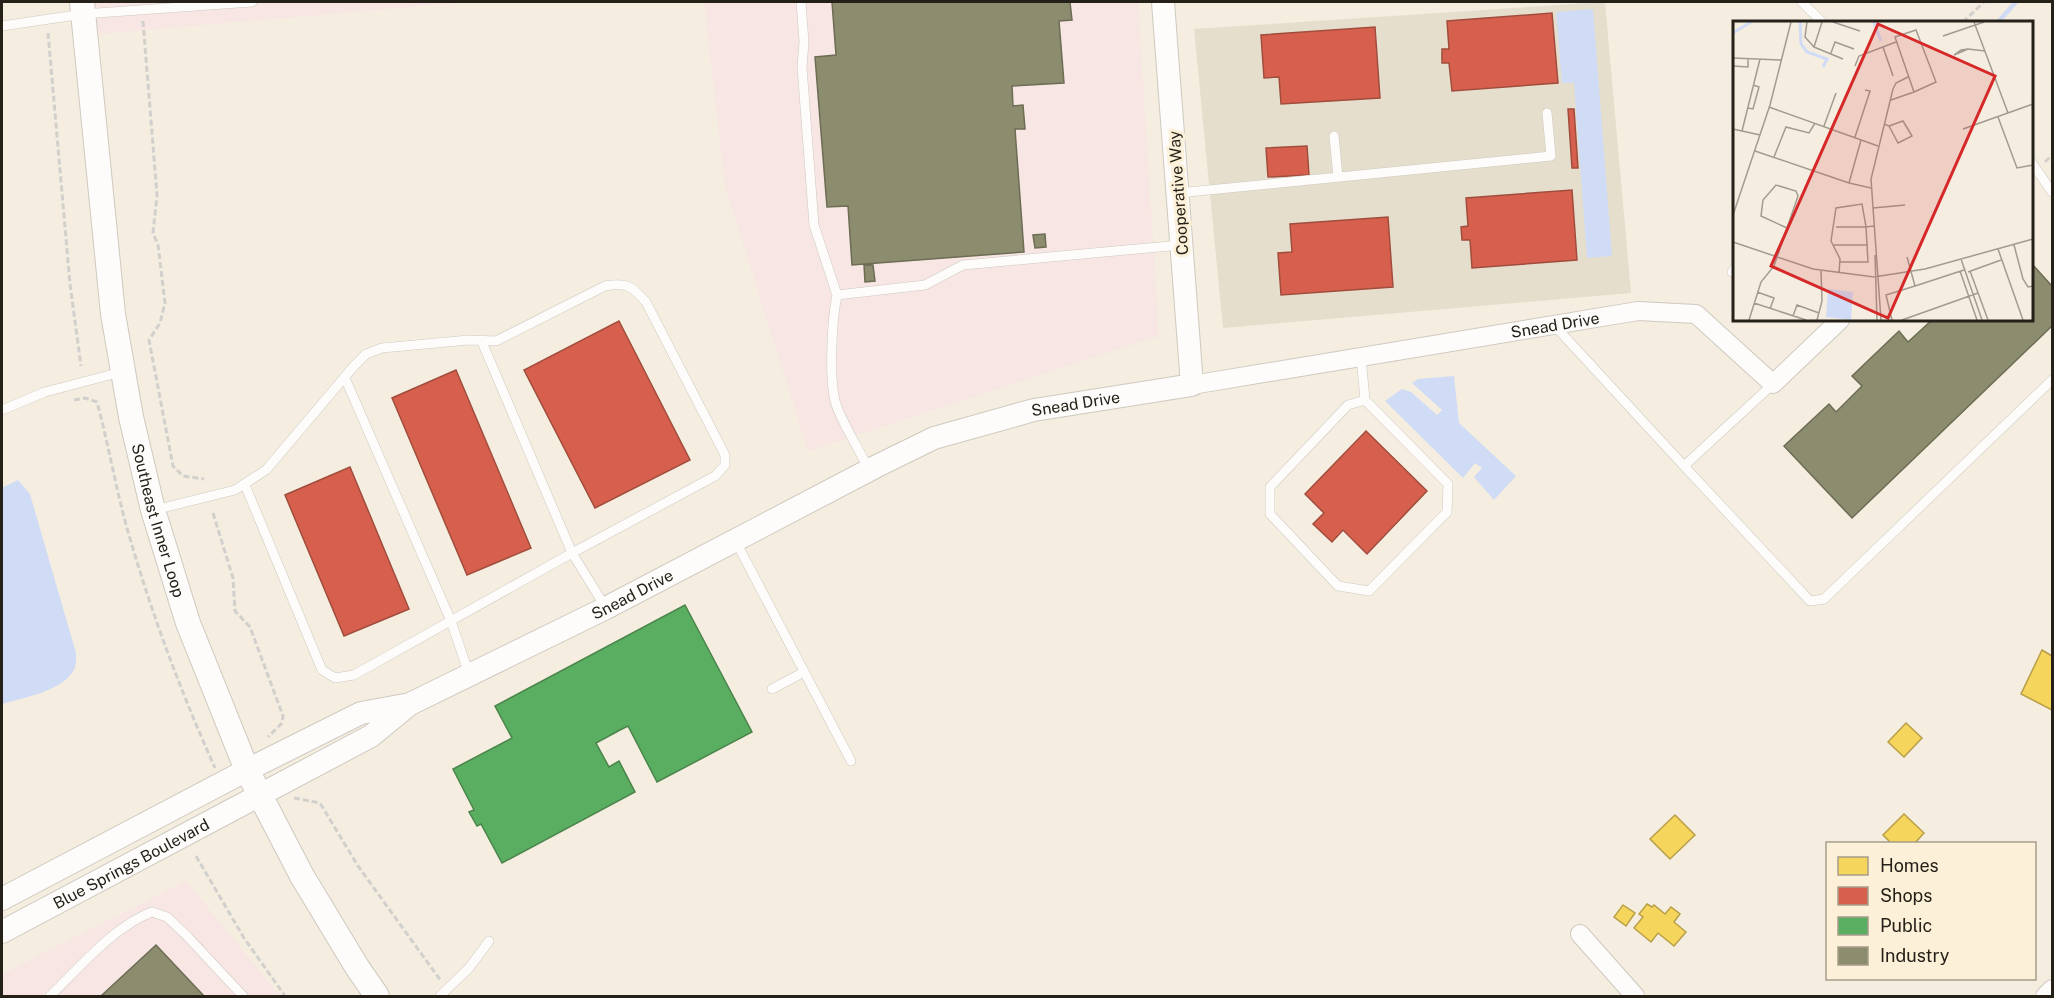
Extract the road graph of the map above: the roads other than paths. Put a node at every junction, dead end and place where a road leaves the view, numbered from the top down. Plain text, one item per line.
1 (252, 2) edge
2 (801, 2) edge
3 (1163, 2) edge
4 (1802, 2) edge
5 (83, 8) edge
6 (1821, 21) edge
7 (2, 26) edge
8 (1547, 113) dead end
9 (1334, 136) dead end
10 (2033, 166) edge
11 (1338, 177) junction
12 (2052, 192) edge
13 (1178, 193) junction
14 (1182, 245) junction
15 (837, 295) junction
16 (1839, 321) edge
17 (1554, 325) junction
18 (482, 342) junction
19 (1361, 357) junction
20 (123, 371) junction
21 (345, 378) junction
22 (2052, 380) edge
23 (1773, 384) junction
24 (1192, 385) junction
25 (1365, 400) junction
26 (2, 410) edge
27 (1684, 466) junction
28 (869, 470) junction
29 (245, 485) junction
30 (153, 510) junction
31 (735, 540) junction
32 (572, 553) junction
33 (606, 608) junction
34 (451, 621) junction
35 (804, 672) junction
36 (470, 676) junction
37 (772, 689) dead end
38 (410, 704) junction
39 (851, 761) dead end
40 (247, 770) junction
41 (259, 796) junction
42 (2, 899) edge
43 (2, 932) edge
44 (1580, 934) dead end
45 (489, 941) dead end
46 (2052, 989) edge
47 (50, 996) edge
48 (243, 996) edge
49 (377, 996) edge
50 (440, 996) edge
51 (1635, 996) edge
52 (2045, 996) edge

1 - 5 lane
2 - 15 lane
3 - 13 street, Cooperative Way
4 - 6 lane
5 - 7 lane
5 - 20 main road, Southeast Inner Loop
8 - 11 lane
9 - 11 lane
10 - 12 lane
11 - 13 lane
13 - 14 street, Cooperative Way
14 - 15 lane
14 - 24 street, Cooperative Way
15 - 28 lane
16 - 23 street
17 - 19 street, Snead Drive
17 - 23 street, Snead Drive
17 - 27 lane
18 - 21 lane
18 - 32 lane
18 - 32 lane
19 - 24 street, Snead Drive
19 - 25 lane
20 - 26 lane
20 - 30 main road, Southeast Inner Loop
21 - 29 lane
21 - 34 lane
22 - 27 lane
23 - 27 lane
24 - 28 street, Snead Drive
25 - 25 lane
28 - 31 street, Snead Drive
29 - 30 lane
29 - 34 lane
30 - 40 main road, Southeast Inner Loop
31 - 33 street, Snead Drive
31 - 35 lane
32 - 33 lane
32 - 34 lane
33 - 36 street, Snead Drive
34 - 36 lane
35 - 37 lane
35 - 39 lane
36 - 38 street, Snead Drive
38 - 40 street, Snead Drive
38 - 41 street, Snead Drive
40 - 41 main road, Southeast Inner Loop
40 - 42 street, Blue Springs Boulevard
41 - 43 street, Blue Springs Boulevard
41 - 49 main road, Southeast Inner Loop
44 - 51 street
45 - 50 lane
46 - 52 street
47 - 48 lane

